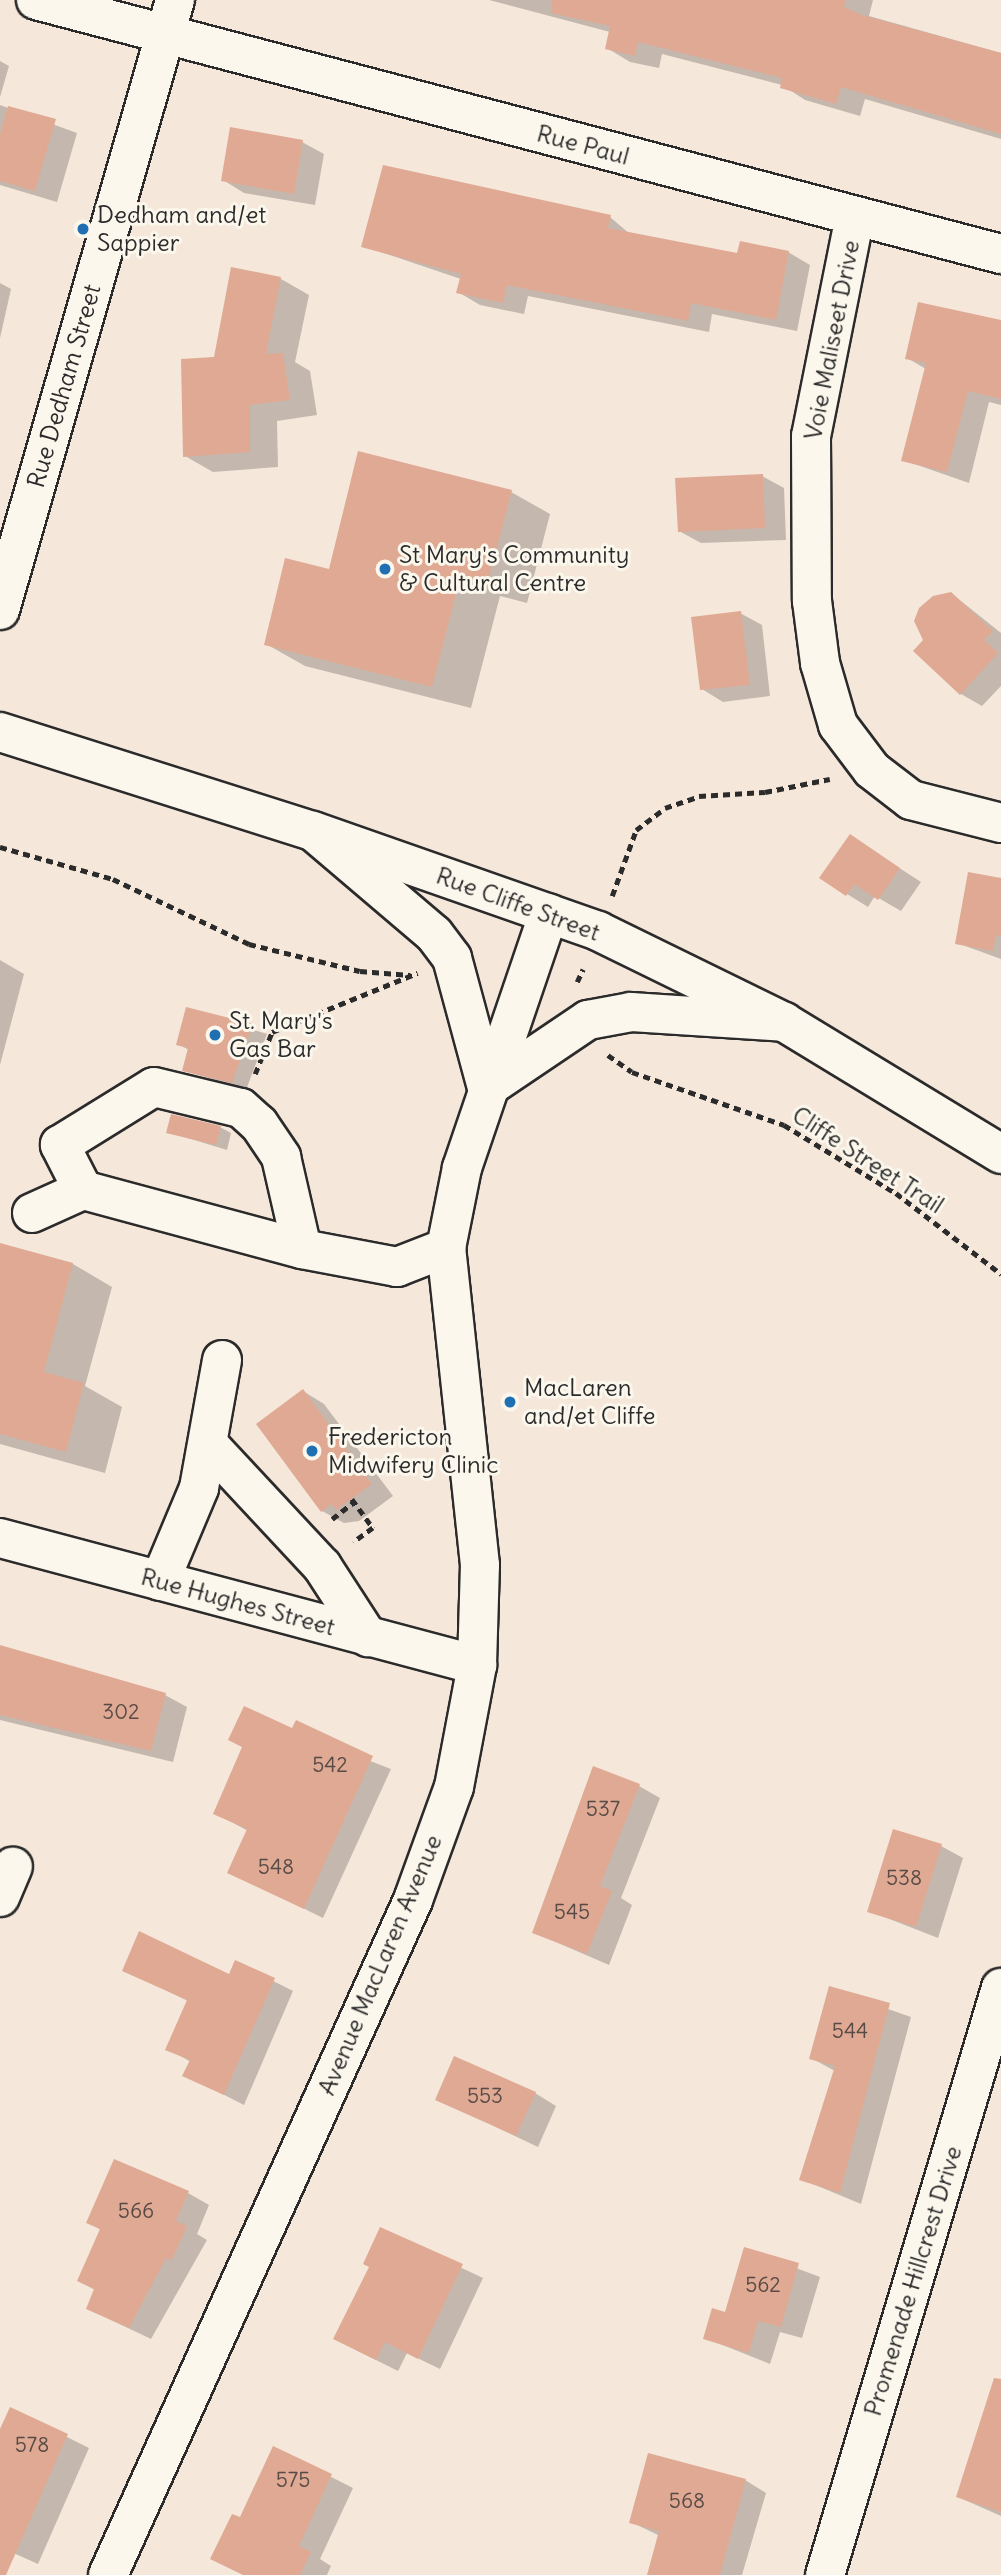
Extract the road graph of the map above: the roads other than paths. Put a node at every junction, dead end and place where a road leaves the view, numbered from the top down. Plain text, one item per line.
1 (36, 0) edge
2 (170, 18) edge
3 (855, 216) junction
4 (1001, 254) edge
5 (0, 610) edge
6 (0, 732) edge
7 (1001, 822) edge
8 (313, 831) junction
9 (549, 913) junction
10 (784, 1022) junction
11 (486, 1088) junction
12 (1001, 1154) edge
13 (83, 1190) junction
14 (32, 1213) dead end
15 (446, 1248) junction
16 (302, 1249) junction
17 (222, 1360) dead end
18 (210, 1446) junction
19 (0, 1538) edge
20 (160, 1581) junction
21 (368, 1637) junction
22 (477, 1665) junction
23 (1001, 1988) edge
24 (108, 2575) edge
25 (825, 2575) edge

1 - 2 street, Rue Paul
2 - 3 street, Rue Paul
2 - 5 street, Rue Dedham Street
3 - 4 street, Rue Paul
3 - 7 street, Voie Maliseet Drive
6 - 8 street, Rue Cliffe Street
8 - 9 street, Rue Cliffe Street
8 - 11 street
9 - 10 street, Rue Cliffe Street
9 - 11 street, Avenue MacLaren Avenue
10 - 11 street
10 - 12 street, Rue Cliffe Street
11 - 15 street, Avenue MacLaren Avenue
13 - 14 street
13 - 16 street
13 - 16 street
15 - 16 street
15 - 22 street, Avenue MacLaren Avenue
17 - 18 street
18 - 20 street
18 - 21 street
19 - 20 street, Rue Hughes Street
20 - 21 street, Rue Hughes Street
21 - 22 street, Rue Hughes Street
22 - 24 street, Avenue MacLaren Avenue
23 - 25 street, Promenade Hillcrest Drive

